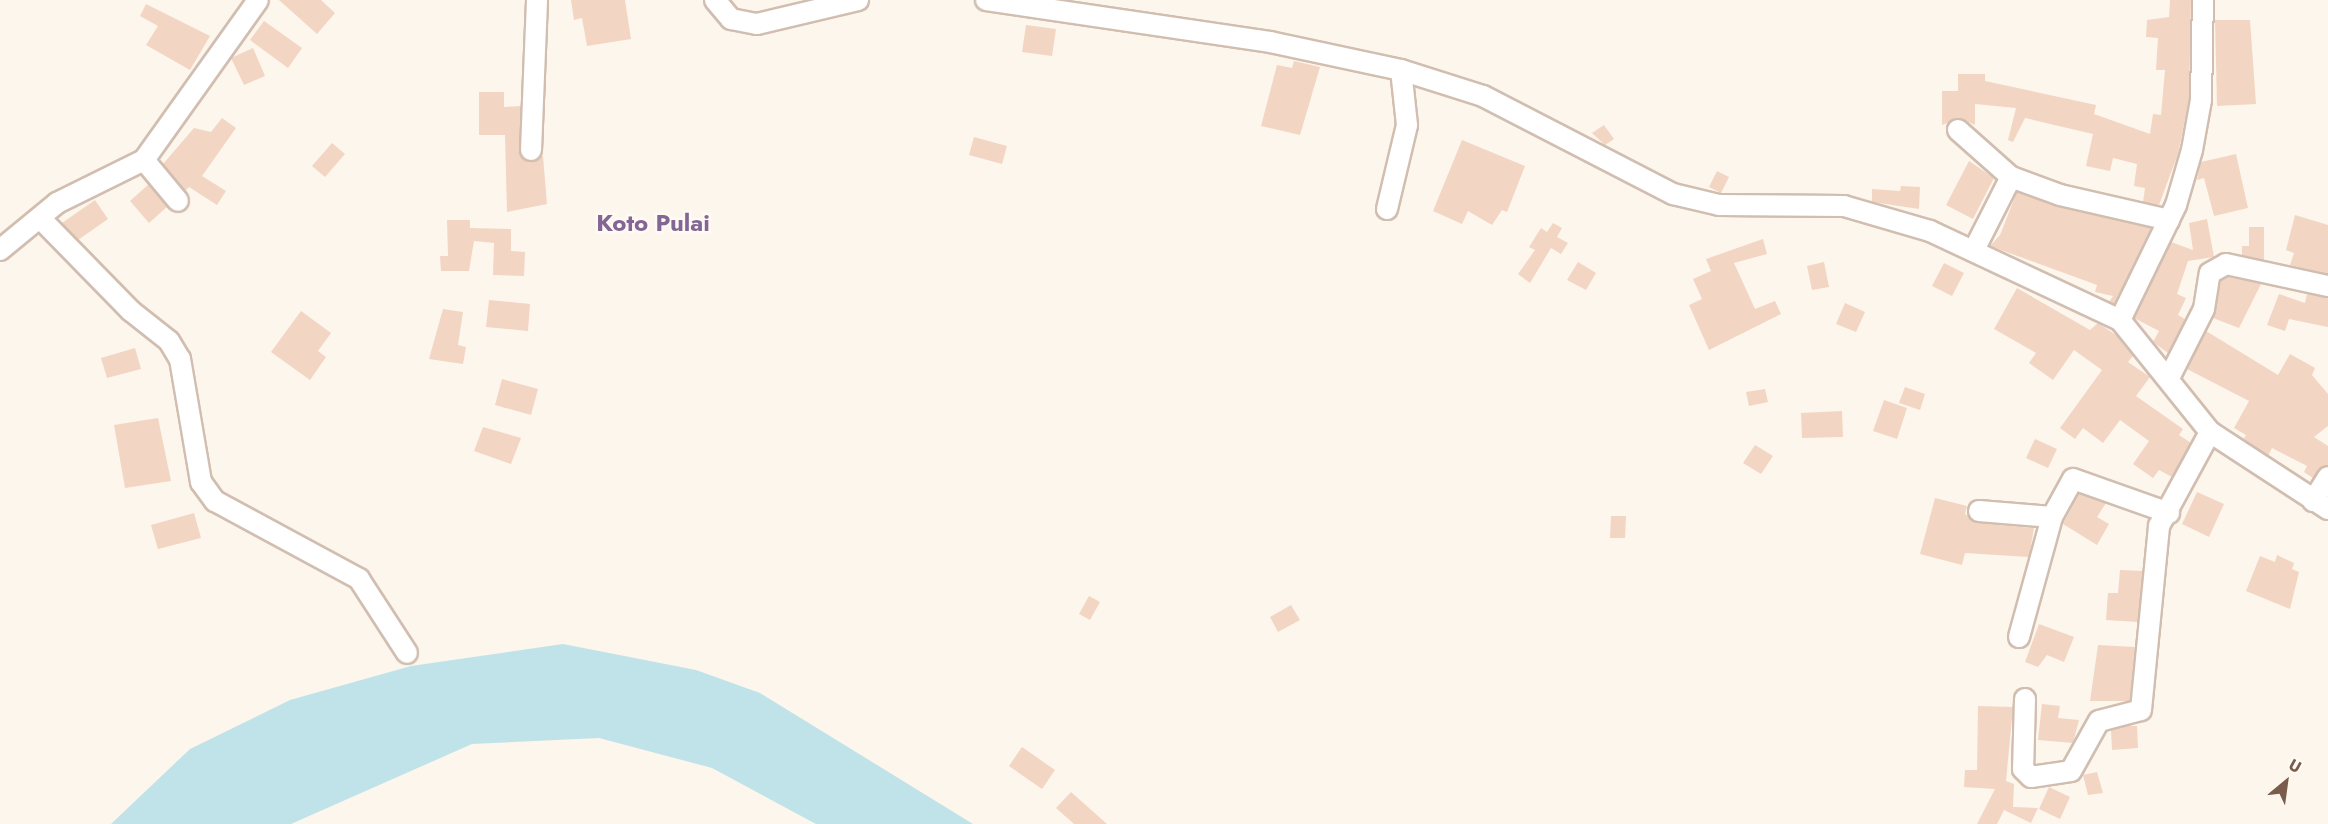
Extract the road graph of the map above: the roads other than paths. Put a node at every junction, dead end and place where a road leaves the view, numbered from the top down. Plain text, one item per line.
1 (258, 0) edge
2 (537, 0) edge
3 (715, 0) edge
4 (858, 0) edge
5 (986, 0) edge
6 (2203, 0) edge
7 (1401, 70) junction
8 (1958, 130) dead end
9 (531, 150) dead end
10 (144, 160) junction
11 (2011, 177) junction
12 (178, 201) dead end
13 (1387, 209) dead end
14 (40, 218) junction
15 (2169, 220) junction
16 (0, 250) edge
17 (1974, 250) junction
18 (2328, 286) edge
19 (2120, 320) junction
20 (2170, 376) junction
21 (2210, 432) junction
22 (2328, 477) edge
23 (2321, 505) edge
24 (1979, 512) dead end
25 (2169, 513) junction
26 (2052, 517) junction
27 (2019, 637) dead end
28 (407, 653) dead end
29 (2025, 699) dead end

1 - 10 street
2 - 9 street
3 - 4 street
5 - 7 street
6 - 15 street
7 - 13 street
7 - 17 street
8 - 11 street
10 - 12 street
10 - 14 street
11 - 15 street
11 - 17 street
14 - 16 street
14 - 28 street
15 - 19 street
17 - 19 street
18 - 20 street
19 - 20 street
20 - 21 street
21 - 23 street
21 - 25 street
22 - 23 street
24 - 26 street
25 - 26 street
25 - 29 street
26 - 27 street

